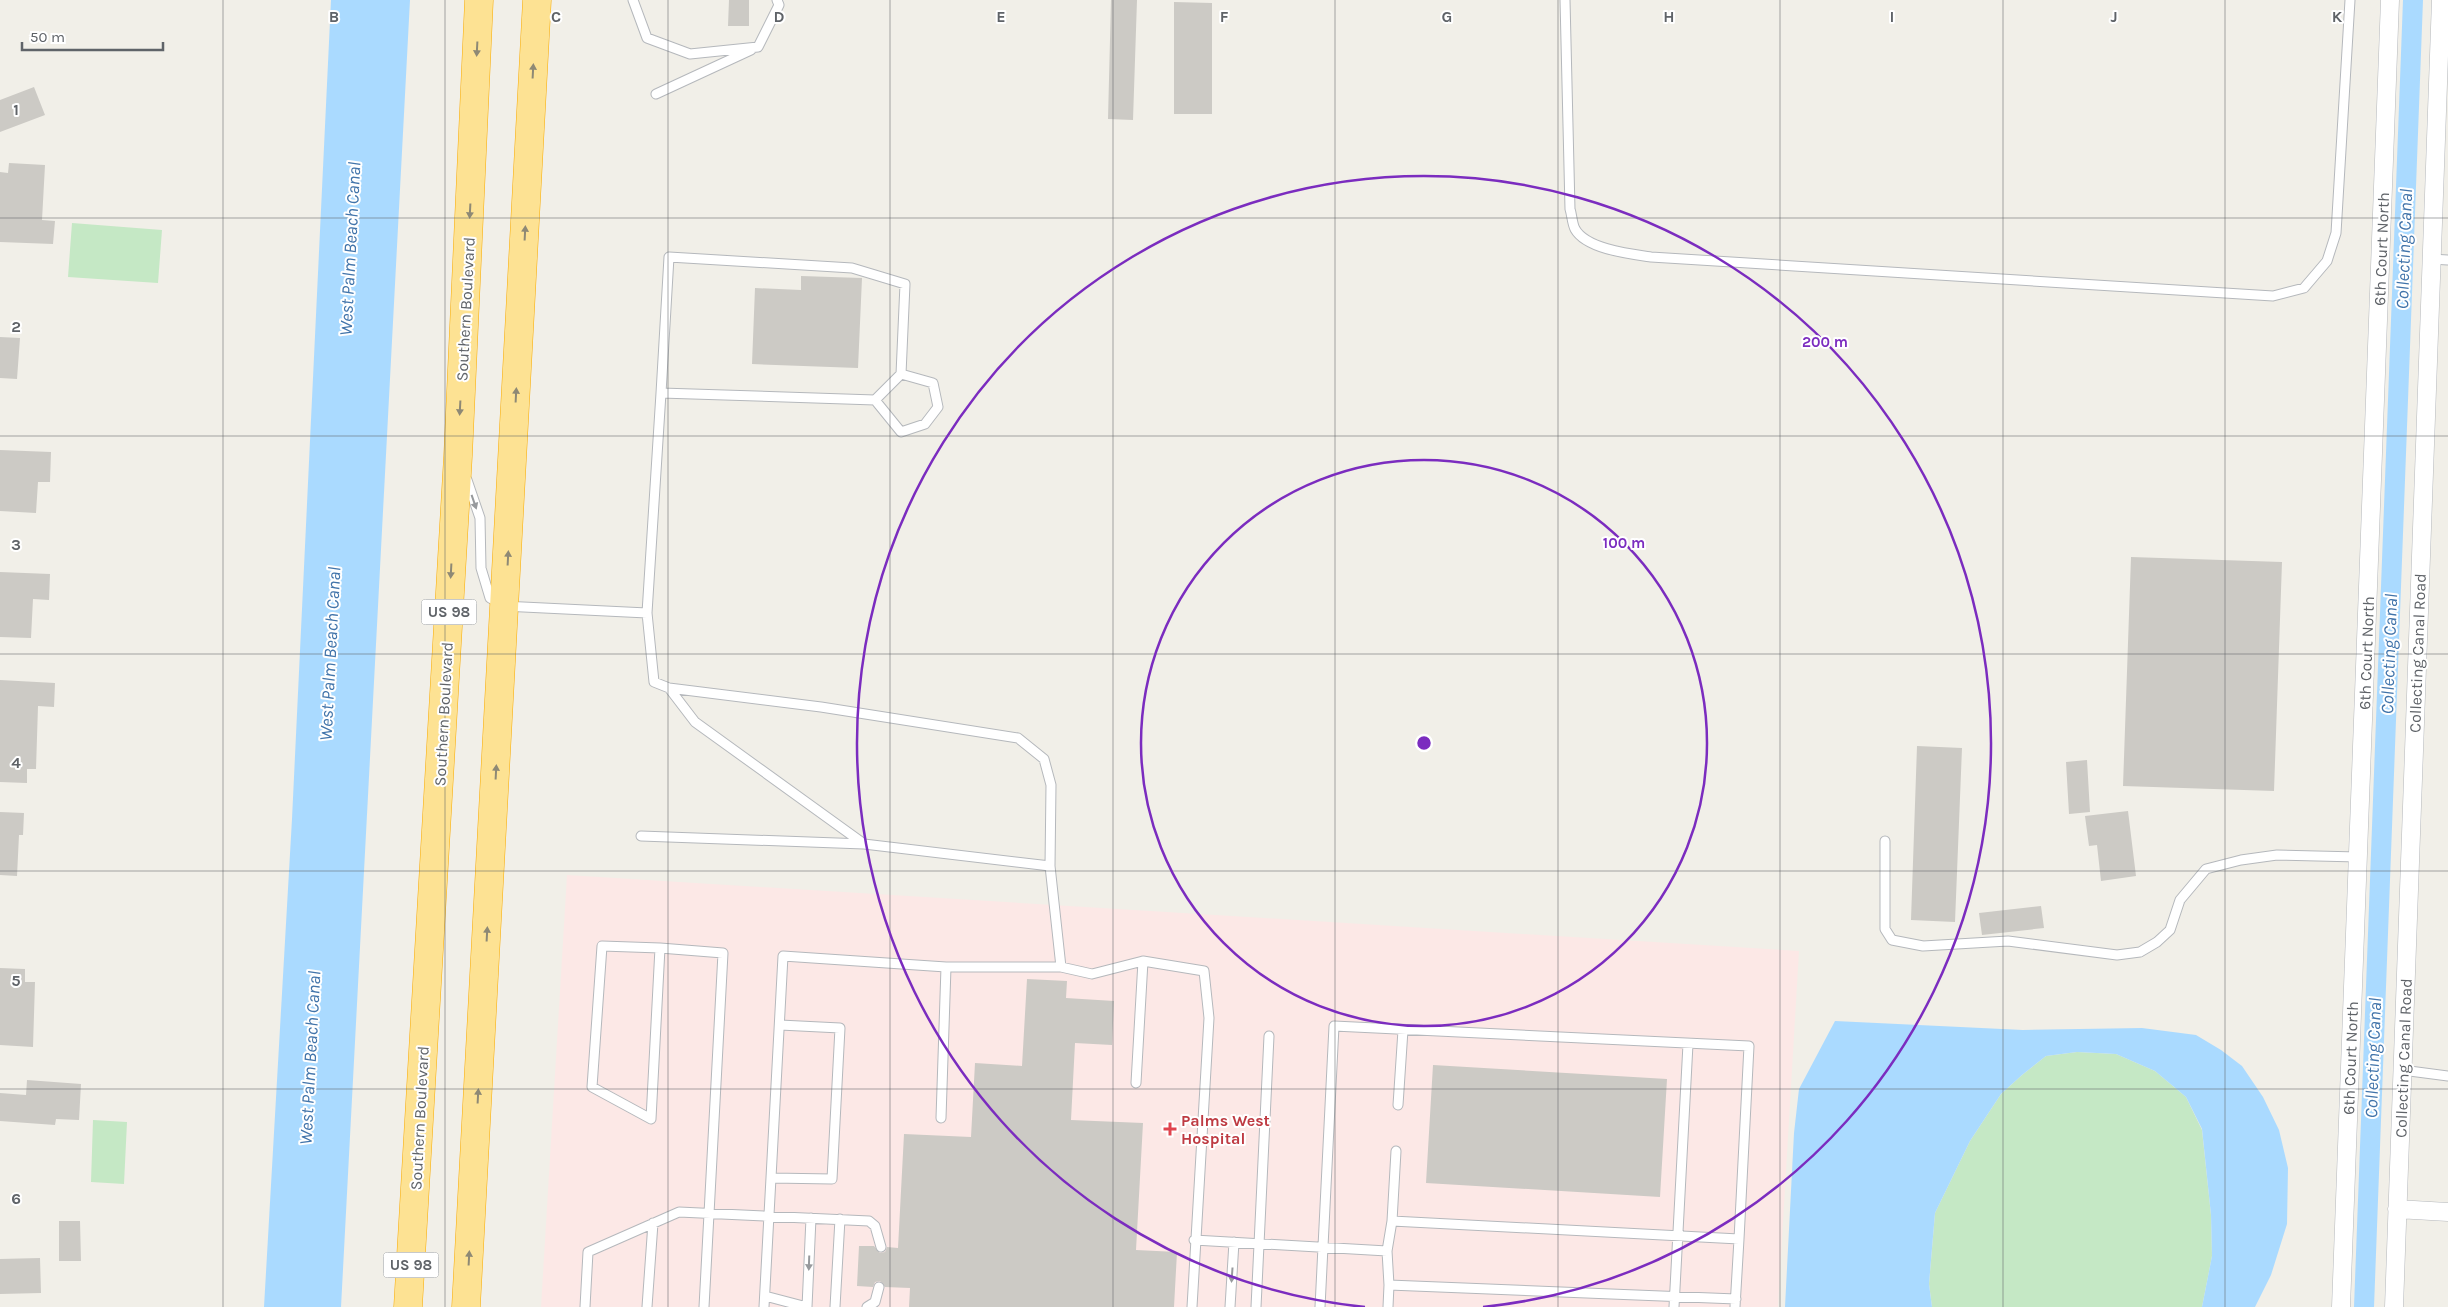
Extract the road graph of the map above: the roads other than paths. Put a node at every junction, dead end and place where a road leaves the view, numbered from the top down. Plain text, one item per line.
1 (479, 0) edge
2 (537, 0) edge
3 (633, 0) edge
4 (777, 0) edge
5 (1565, 0) edge
6 (2350, 0) edge
7 (2390, 0) edge
8 (2441, 0) edge
9 (2444, 41) edge
10 (758, 46) junction
11 (656, 94) dead end
12 (2440, 260) edge
13 (901, 374) junction
14 (660, 393) junction
15 (875, 400) junction
16 (458, 456) junction
17 (505, 606) junction
18 (647, 613) junction
19 (669, 688) junction
20 (640, 836) dead end
21 (1885, 840) dead end
22 (864, 844) junction
23 (2358, 857) junction
24 (1050, 866) junction
25 (660, 948) junction
26 (1143, 961) junction
27 (946, 967) junction
28 (1061, 967) junction
29 (780, 1025) junction
30 (1403, 1030) junction
31 (1269, 1036) dead end
32 (1688, 1044) junction
33 (2402, 1070) junction
34 (2448, 1076) edge
35 (1136, 1083) dead end
36 (1398, 1105) dead end
37 (940, 1118) dead end
38 (1396, 1151) dead end
39 (772, 1178) junction
40 (2397, 1209) junction
41 (2448, 1212) edge
42 (710, 1213) junction
43 (770, 1216) junction
44 (811, 1218) junction
45 (840, 1219) junction
46 (1392, 1221) junction
47 (653, 1223) junction
48 (1678, 1236) junction
49 (1739, 1238) junction
50 (1194, 1240) junction
51 (1234, 1242) junction
52 (1259, 1244) junction
53 (1324, 1246) junction
54 (882, 1247) dead end
55 (1387, 1251) junction
56 (1388, 1286) junction
57 (879, 1287) dead end
58 (765, 1296) junction
59 (1675, 1296) junction
60 (1736, 1303) edge
61 (408, 1307) edge
62 (466, 1307) edge
63 (585, 1307) edge
64 (647, 1307) edge
65 (704, 1307) edge
66 (764, 1307) edge
67 (807, 1307) edge
68 (835, 1307) edge
69 (867, 1307) edge
70 (1192, 1307) edge
71 (1230, 1307) edge
72 (1256, 1307) edge
73 (1320, 1307) edge
74 (1388, 1307) edge
75 (1674, 1307) edge
76 (2341, 1307) edge
77 (2394, 1307) edge

1 -> 16 highway, Southern Boulevard / US 98
17 -> 2 highway
3 - 10 lane
4 - 10 lane
5 - 6 lane
7 - 23 street, 6th Court North
8 - 9 street, Collecting Canal Road
9 - 12 street, Collecting Canal Road
10 - 11 lane
12 - 33 street, Collecting Canal Road
13 - 14 lane
13 - 15 lane
13 - 15 lane
14 - 15 lane
14 - 18 lane
16 -> 17 lane
16 -> 61 highway, Southern Boulevard / US 98
17 - 18 lane
62 -> 17 highway
18 - 19 lane
19 - 22 lane
19 - 24 lane
20 - 22 lane
21 - 23 lane
22 - 24 lane
23 - 76 street, 6th Court North
24 - 28 lane
25 - 25 lane
25 - 42 lane
26 - 28 lane
26 - 35 lane
26 - 50 lane
27 - 28 lane
27 - 29 lane
27 - 37 lane
29 - 39 lane
29 - 39 lane
30 - 32 lane
30 - 36 lane
30 - 53 lane
31 - 52 lane
32 - 48 lane
32 - 49 lane
33 - 34 lane
33 - 40 street, Collecting Canal Road
38 - 46 lane
39 - 43 lane
40 - 41 street
40 - 77 street, Collecting Canal Road
42 - 43 lane
42 - 47 lane
42 - 65 lane
43 - 44 lane
43 - 58 lane
44 - 45 lane
44 -> 67 lane
45 - 54 lane
45 - 68 lane
46 - 48 lane
46 - 55 lane
47 - 63 lane
47 - 64 lane
48 - 49 lane
48 - 59 lane
49 - 60 lane
50 - 51 lane
50 - 70 lane
51 - 52 lane
51 -> 71 lane
52 - 53 lane
52 - 72 lane
53 - 55 lane
53 - 73 lane
55 - 56 lane
56 - 59 lane
56 - 74 lane
57 - 69 lane
58 - 66 lane
58 - 67 lane
59 - 60 lane
59 - 75 lane

